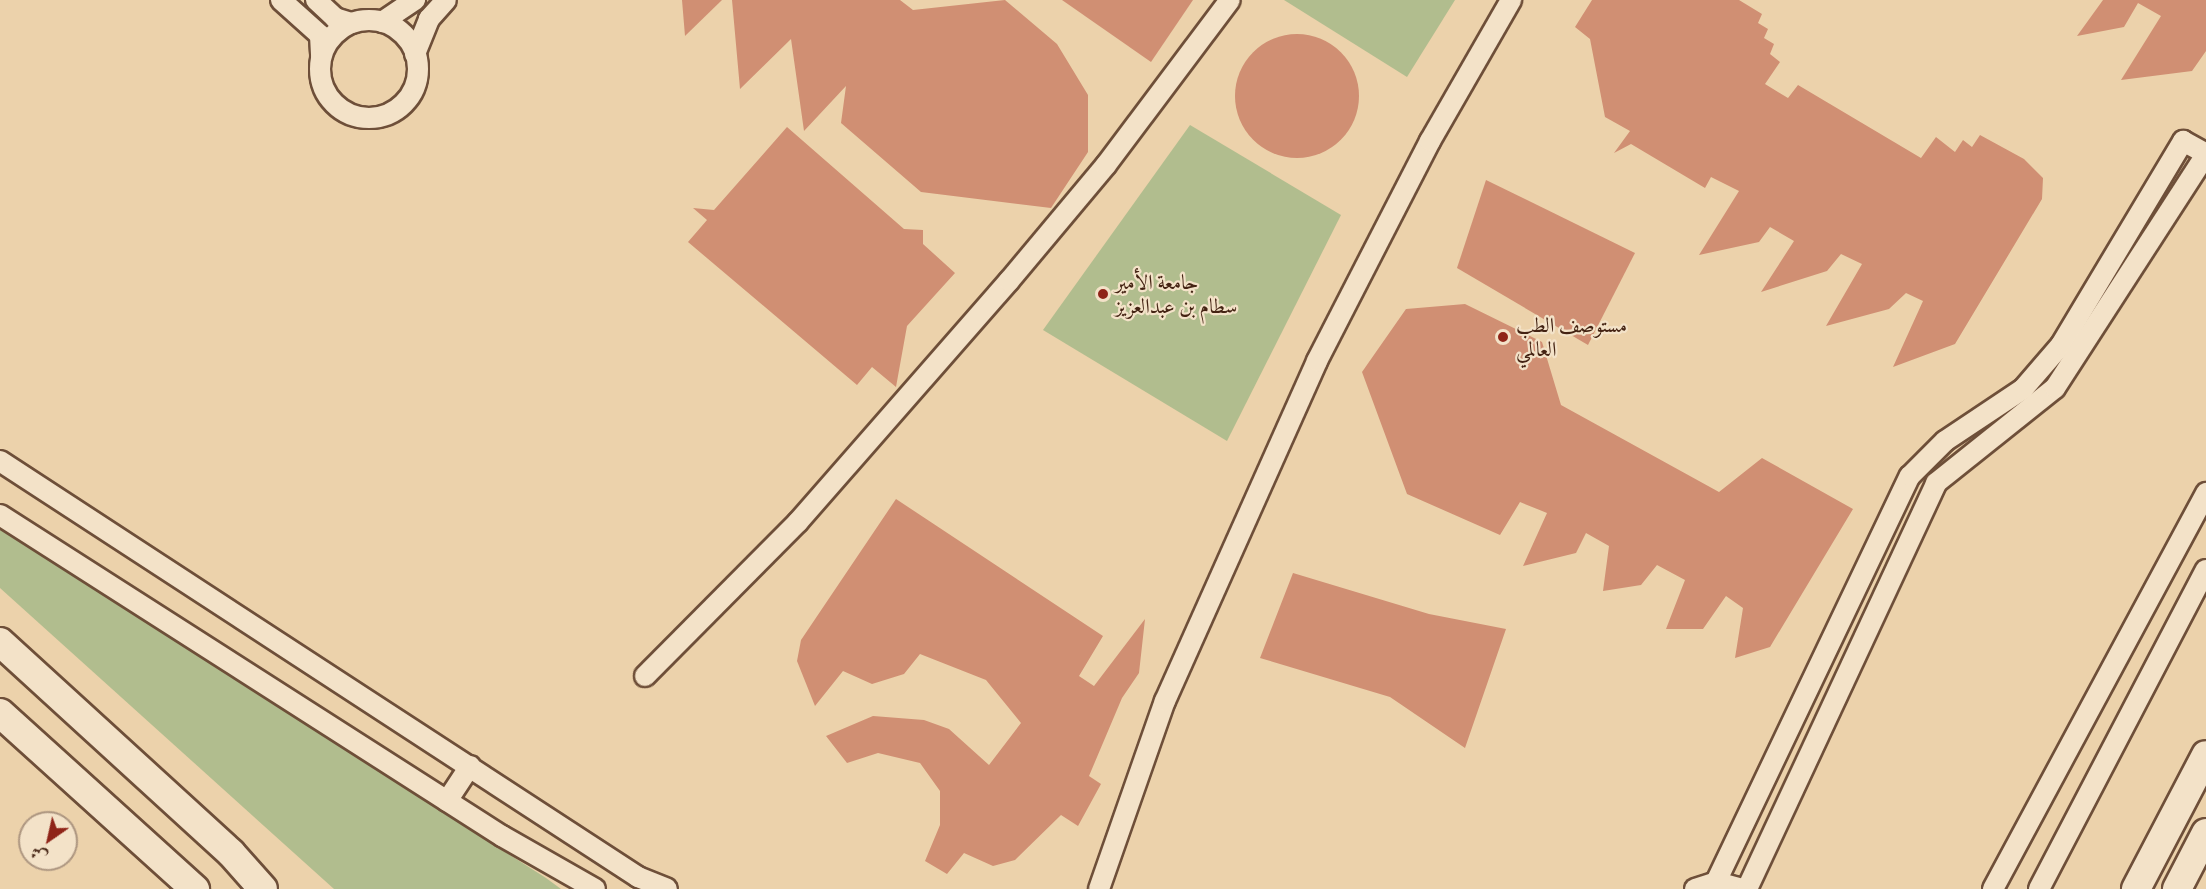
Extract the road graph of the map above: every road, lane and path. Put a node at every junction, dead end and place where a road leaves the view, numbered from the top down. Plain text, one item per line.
1 (281, 0) edge
2 (316, 0) edge
3 (415, 0) edge
4 (446, 0) edge
5 (1230, 0) edge
6 (1511, 0) edge
7 (382, 22) junction
8 (351, 23) junction
9 (415, 54) junction
10 (321, 57) junction
11 (2206, 155) edge
12 (2171, 161) junction
13 (2200, 178) edge
14 (0, 461) edge
15 (2206, 493) edge
16 (0, 515) edge
17 (2206, 570) edge
18 (0, 642) edge
19 (645, 676) dead end
20 (0, 713) edge
21 (2206, 755) edge
22 (471, 766) junction
23 (447, 801) junction
24 (2206, 833) edge
25 (1716, 882) junction
26 (195, 889) edge
27 (263, 889) edge
28 (595, 889) edge
29 (667, 889) edge
30 (1099, 889) edge
31 (1695, 889) edge
32 (1745, 889) edge
33 (1993, 889) edge
34 (2039, 889) edge
35 (2136, 889) edge
36 (2177, 889) edge

1 - 10 street
2 - 8 street
3 - 7 street
4 - 9 street
5 - 19 street
6 - 30 street
7 - 8 street
7 - 9 street
8 - 10 street
9 - 10 street
11 - 12 street
11 - 13 street
12 - 13 street
12 - 25 street
13 - 32 street
14 - 22 street
15 - 33 street
16 - 23 street
17 - 34 street
18 - 27 main road
20 - 26 main road
21 - 35 main road
22 - 23 street
22 - 29 street
23 - 28 street
24 - 36 main road
25 - 31 street
25 - 32 street

